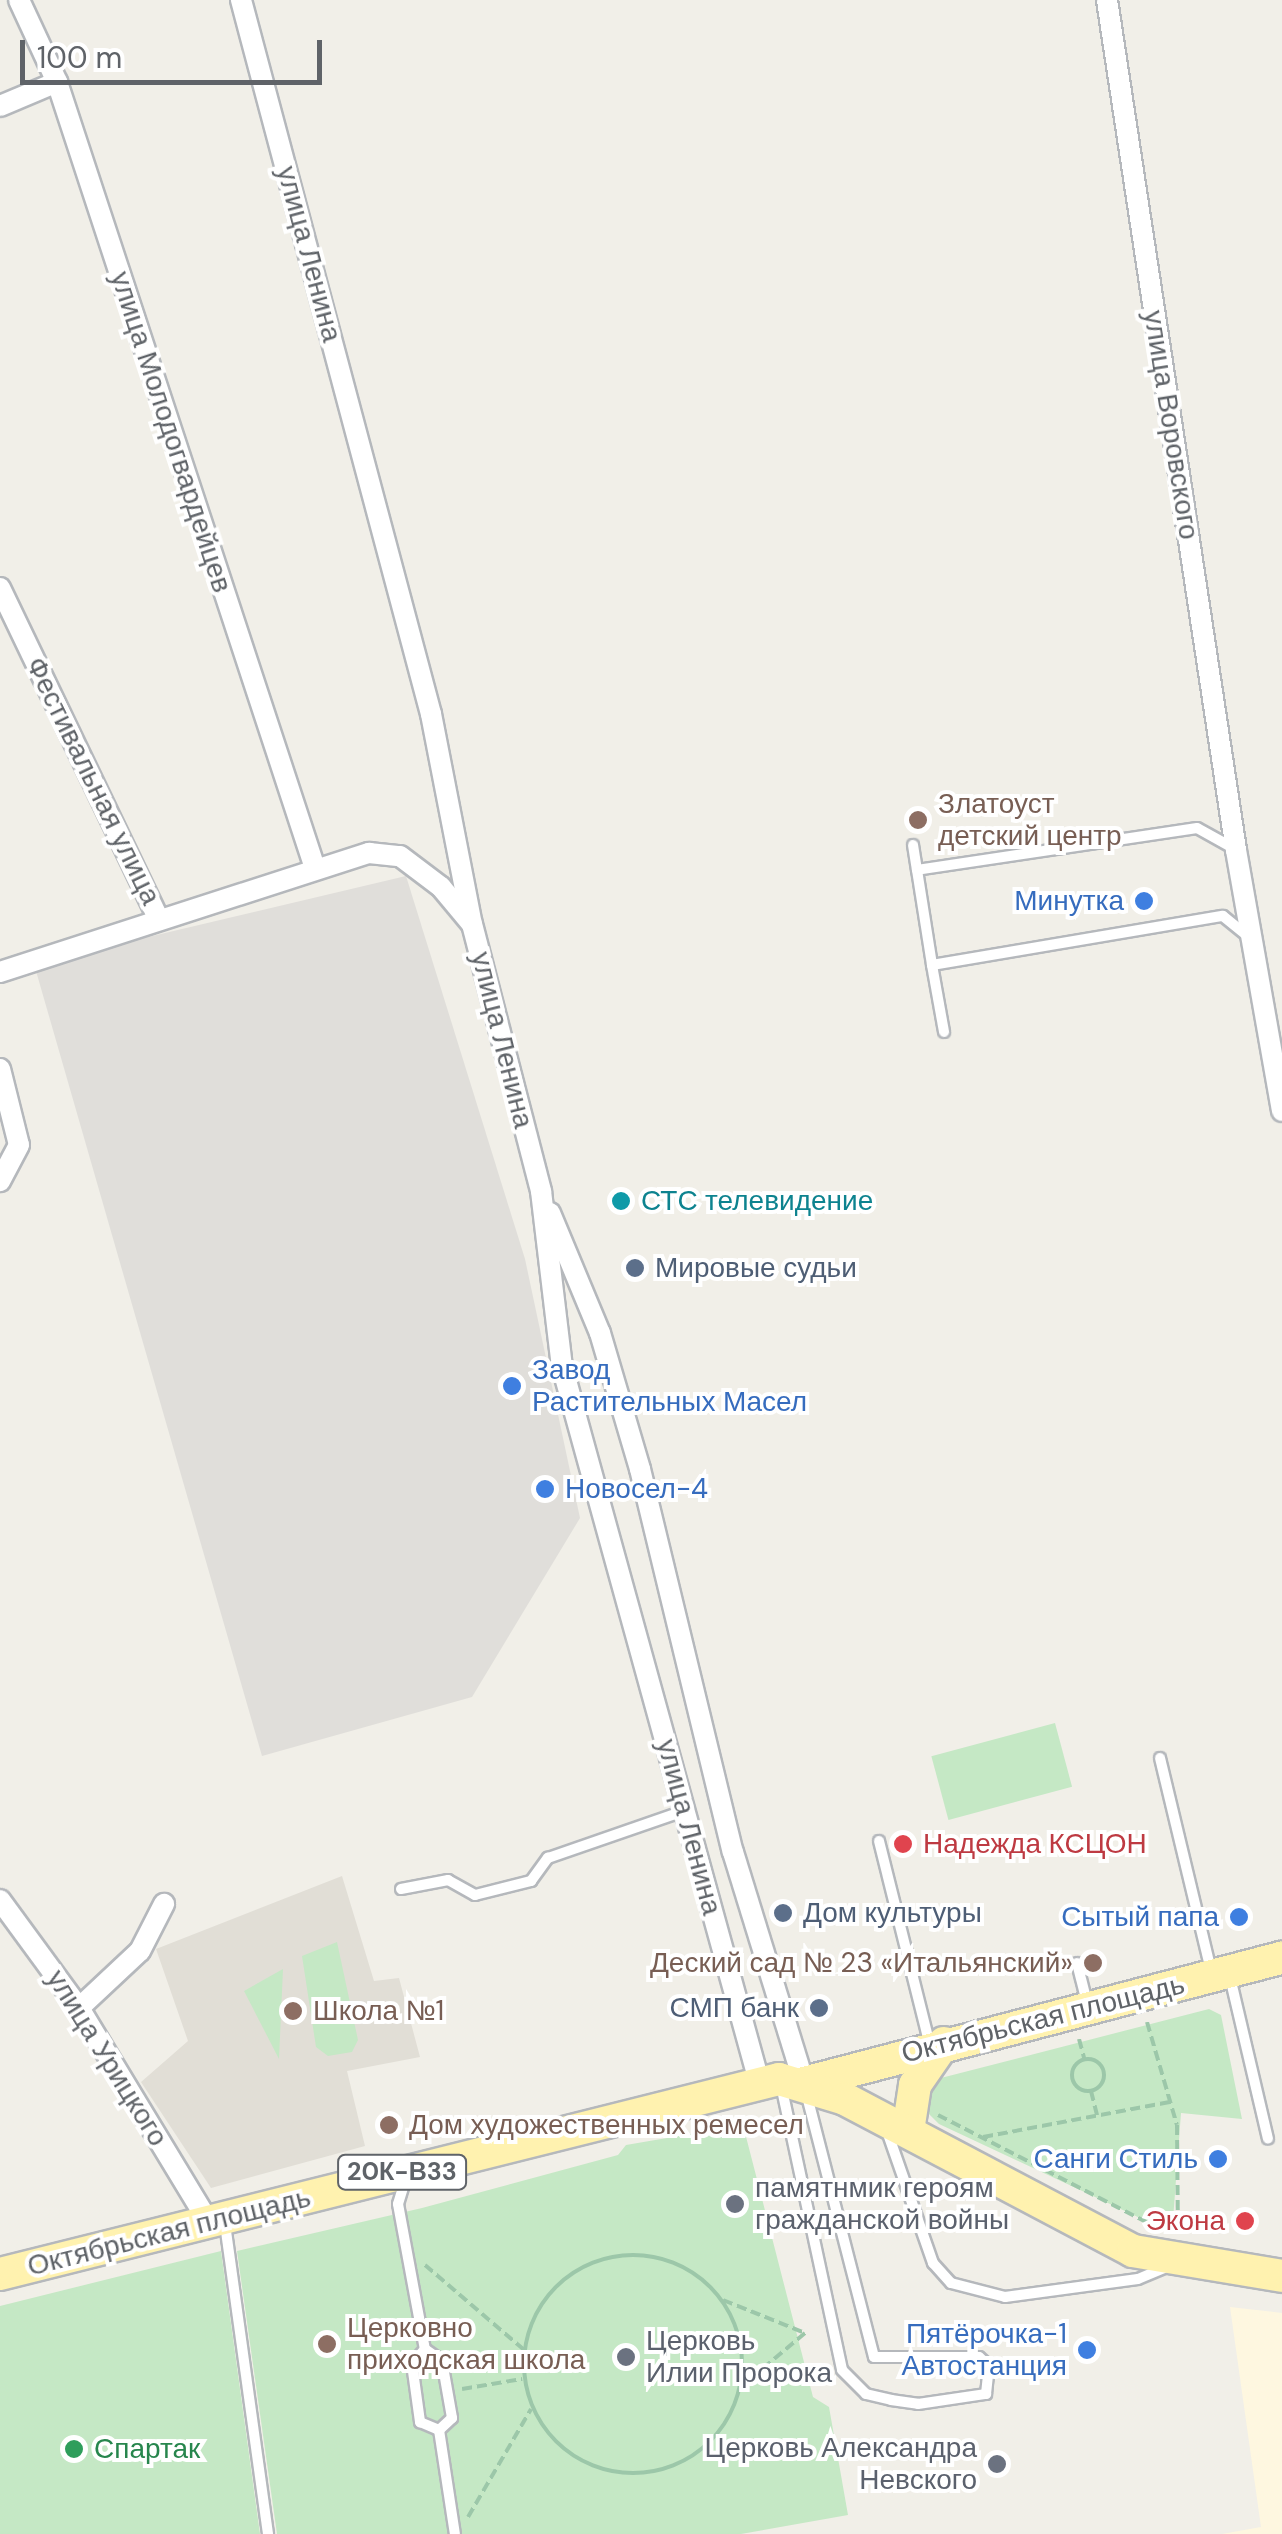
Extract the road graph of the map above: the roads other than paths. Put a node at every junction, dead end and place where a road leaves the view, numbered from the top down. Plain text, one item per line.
1 (19, 0) edge
2 (241, 0) edge
3 (1107, 0) edge
4 (57, 82) junction
5 (0, 106) edge
6 (0, 588) edge
7 (913, 845) dead end
8 (1236, 850) junction
9 (315, 868) junction
10 (917, 870) junction
11 (160, 920) junction
12 (472, 924) junction
13 (1252, 940) junction
14 (932, 965) junction
15 (0, 972) edge
16 (944, 1032) dead end
17 (0, 1069) edge
18 (1282, 1111) edge
19 (0, 1181) edge
20 (541, 1191) junction
21 (1160, 1758) dead end
22 (685, 1810) junction
23 (880, 1841) dead end
24 (401, 1889) dead end
25 (0, 1900) edge
26 (164, 1904) dead end
27 (1282, 1958) edge
28 (1076, 1963) dead end
29 (1221, 1973) junction
30 (1088, 2006) junction
31 (79, 2008) junction
32 (937, 2045) junction
33 (781, 2081) junction
34 (909, 2121) junction
35 (1268, 2139) dead end
36 (408, 2170) junction
37 (216, 2220) junction
38 (1176, 2263) junction
39 (0, 2274) edge
40 (1282, 2276) edge
41 (425, 2349) junction
42 (439, 2430) junction
43 (268, 2534) edge
44 (456, 2534) edge

1 - 4 street, улица Молодогвардейцев
2 - 12 street, улица Ленина
3 - 8 street, улица Воровского
4 - 5 street
4 - 9 street, улица Молодогвардейцев
6 - 11 street, Фестивальная улица
7 - 10 lane
8 - 10 lane
8 - 13 street, улица Воровского
9 - 11 street
9 - 12 street
10 - 14 lane
11 - 15 street
12 - 20 street, улица Ленина
13 - 14 lane
13 - 18 street, улица Воровского
14 - 16 lane
17 - 19 street
20 - 22 street, улица Ленина
20 - 33 street
21 - 29 lane
22 - 24 lane
22 - 33 street, улица Ленина
23 - 32 lane
25 - 31 street, улица Урицкого
26 - 31 street
27 - 29 main road, Октябрьская площадь / 20К-В33
28 - 30 lane
29 - 30 main road, Октябрьская площадь / 20К-В33
29 - 35 lane
30 - 32 main road, Октябрьская площадь / 20К-В33
31 - 37 street, улица Урицкого
32 - 33 main road, Октябрьская площадь / 20К-В33
32 - 34 main road
33 - 33 lane
33 - 34 main road
33 - 36 main road, Октябрьская площадь / 20К-В33
34 - 38 main road
34 - 38 lane
36 - 37 main road, Октябрьская площадь / 20К-В33
36 - 41 lane
37 - 39 main road, Октябрьская площадь / 20К-В33
37 - 43 lane
38 - 40 main road
41 - 42 lane
41 - 42 lane
42 - 44 lane

